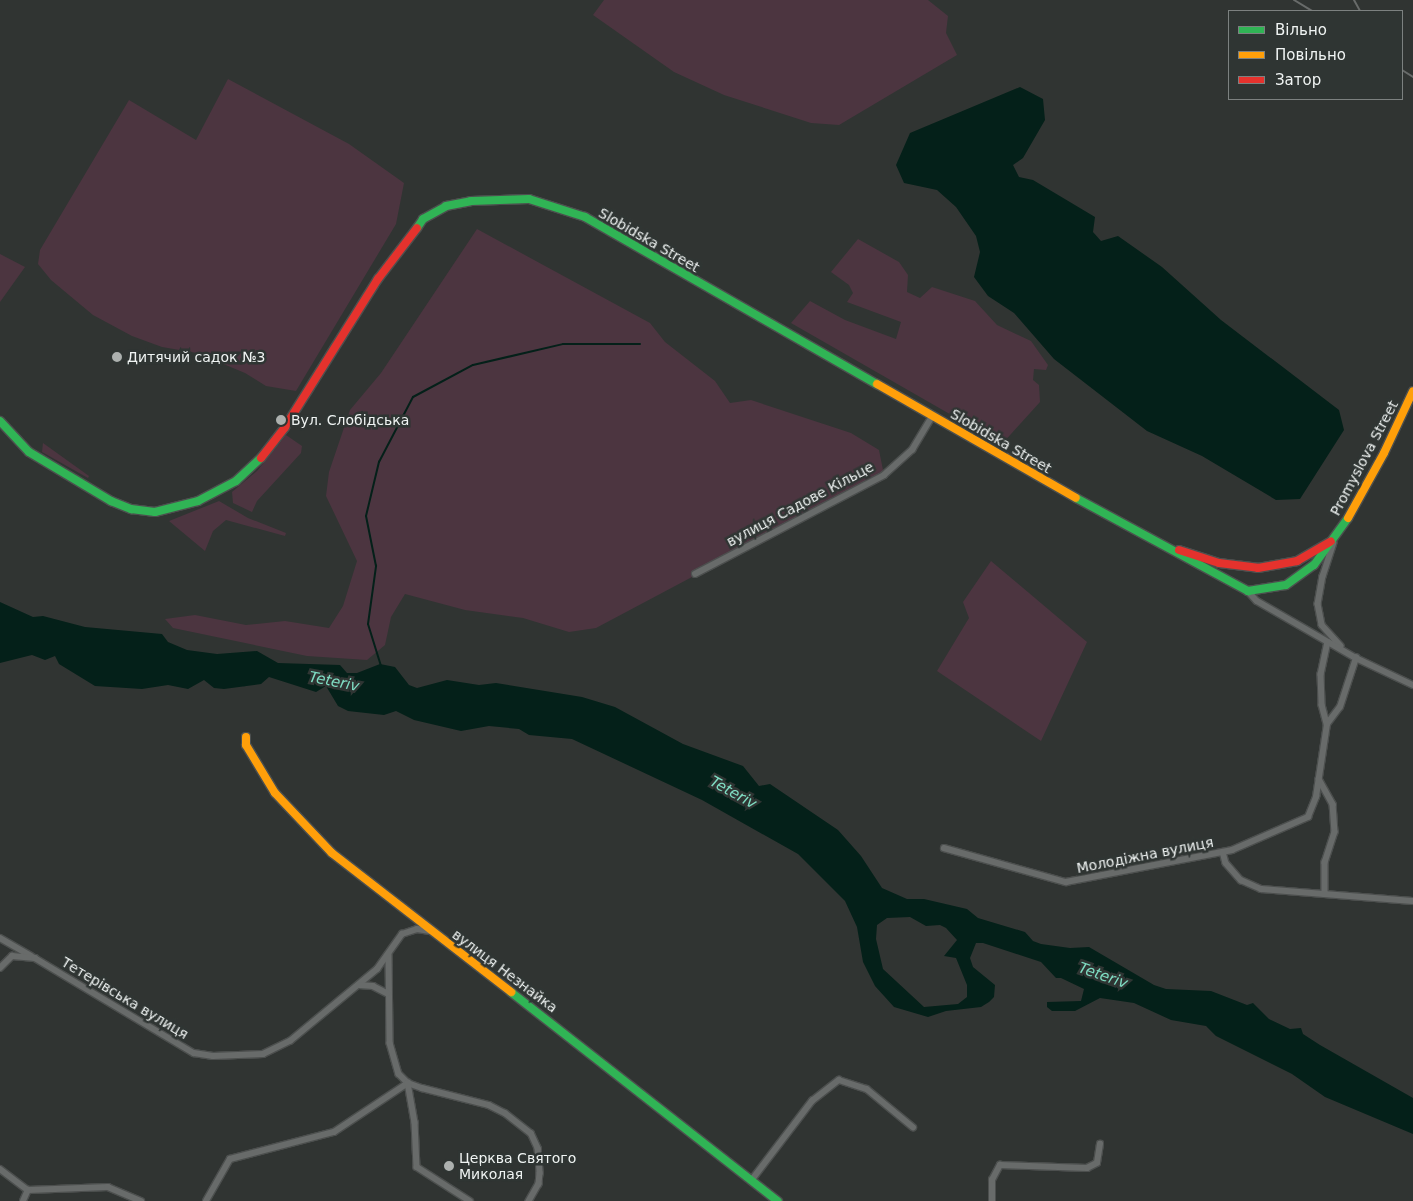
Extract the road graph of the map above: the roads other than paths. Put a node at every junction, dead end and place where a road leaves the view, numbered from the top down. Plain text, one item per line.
1 (1413, 392) edge
2 (932, 416) junction
3 (0, 421) edge
4 (1337, 537) junction
5 (1149, 538) junction
6 (695, 574) dead end
7 (1248, 591) junction
8 (1328, 642) junction
9 (1344, 650) junction
10 (1356, 658) junction
11 (1413, 685) edge
12 (1327, 724) junction
13 (246, 737) dead end
14 (1319, 779) junction
15 (944, 848) dead end
16 (1222, 852) junction
17 (1325, 894) junction
18 (1413, 901) edge
19 (434, 932) junction
20 (0, 938) edge
21 (14, 946) junction
22 (389, 955) junction
23 (35, 958) junction
24 (4, 962) junction
25 (0, 968) edge
26 (357, 986) junction
27 (388, 992) junction
28 (408, 1082) junction
29 (913, 1127) dead end
30 (1100, 1144) dead end
31 (0, 1169) edge
32 (751, 1181) junction
33 (28, 1190) junction
34 (23, 1201) edge
35 (141, 1201) edge
36 (206, 1201) edge
37 (470, 1201) edge
38 (529, 1201) edge
39 (778, 1201) edge
40 (992, 1201) edge

1 - 4 street, Promyslova Street
2 - 3 street, Slobidska Street
2 - 5 street, Slobidska Street
2 - 6 street, вулиця Садове Кільце
4 - 5 street
4 - 7 street
4 - 9 street
5 - 7 street, Slobidska Street
7 - 8 street
8 - 9 street
8 - 12 street, Молодіжна вулиця
9 - 10 street
10 - 11 street
10 - 12 street, Молодіжна вулиця
12 - 14 street, Молодіжна вулиця
13 - 19 street, вулиця Незнайка
14 - 16 street, Молодіжна вулиця
14 - 17 street
15 - 16 street, Молодіжна вулиця
16 - 17 street
17 - 18 street
19 - 22 street, Тетерівська вулиця
19 - 32 street, вулиця Незнайка
20 - 21 street, Тетерівська вулиця
21 - 23 street, Тетерівська вулиця
21 - 24 street
22 - 26 street, Тетерівська вулиця
22 - 27 street
23 - 24 street
23 - 26 street, Тетерівська вулиця
24 - 25 street
26 - 27 street
27 - 28 street
28 - 36 street
28 - 37 street
28 - 38 street
29 - 32 street
30 - 40 street
31 - 33 street
32 - 39 street, вулиця Незнайка
33 - 34 street
33 - 35 street

